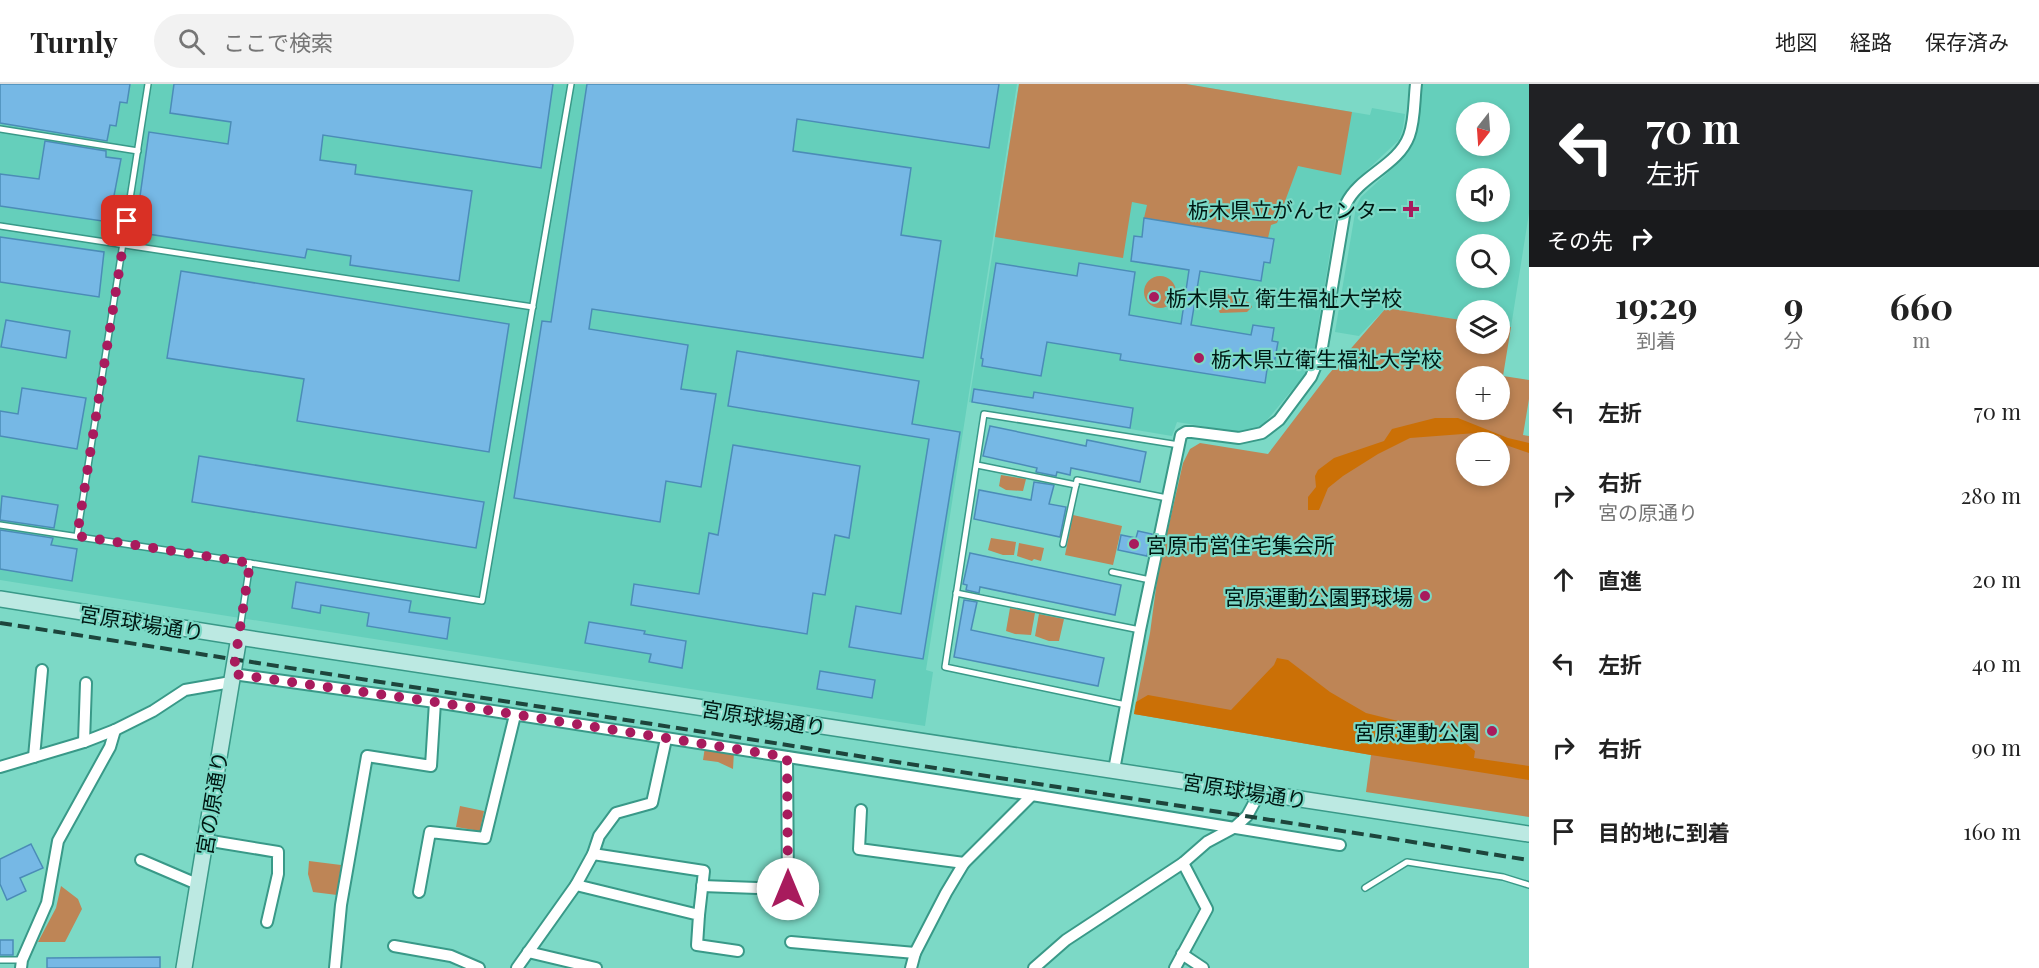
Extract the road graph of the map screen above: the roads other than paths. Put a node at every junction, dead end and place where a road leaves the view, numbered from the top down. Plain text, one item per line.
1 (148, 84) edge
2 (571, 84) edge
3 (1416, 84) edge
4 (0, 129) edge
5 (138, 151) junction
6 (0, 226) edge
7 (123, 244) junction
8 (533, 307) junction
9 (1179, 445) junction
10 (977, 465) junction
11 (1076, 485) junction
12 (1167, 498) junction
13 (0, 525) edge
14 (967, 528) junction
15 (975, 530) dead end
16 (77, 536) junction
17 (1063, 544) dead end
18 (250, 563) junction
19 (1112, 572) dead end
20 (1150, 580) junction
21 (956, 592) junction
22 (0, 599) edge
23 (1140, 630) junction
24 (239, 638) junction
25 (42, 670) dead end
26 (232, 678) junction
27 (86, 683) dead end
28 (435, 702) junction
29 (1126, 705) junction
30 (515, 715) junction
31 (115, 730) junction
32 (666, 739) junction
33 (84, 742) junction
34 (34, 757) junction
35 (787, 757) junction
36 (0, 767) edge
37 (1114, 770) junction
38 (1260, 792) junction
39 (1032, 795) junction
40 (861, 810) dead end
41 (1235, 826) junction
42 (1529, 834) edge
43 (205, 840) junction
44 (1340, 845) dead end
45 (593, 854) junction
46 (141, 860) dead end
47 (964, 863) junction
48 (1183, 863) junction
49 (197, 884) junction
50 (576, 885) junction
51 (1529, 885) edge
52 (702, 886) junction
53 (1365, 888) dead end
54 (788, 889) junction
55 (813, 890) dead end
56 (419, 892) dead end
57 (699, 915) junction
58 (267, 922) dead end
59 (791, 942) dead end
60 (394, 946) dead end
61 (738, 951) dead end
62 (528, 952) junction
63 (915, 953) junction
64 (1182, 954) junction
65 (0, 960) edge
66 (22, 964) edge
67 (184, 968) edge
68 (335, 968) edge
69 (479, 968) edge
70 (517, 968) edge
71 (596, 968) edge
72 (911, 968) edge
73 (1034, 968) edge
74 (1175, 968) edge
75 (1203, 968) edge

1 - 5 lane
2 - 8 lane
3 - 9 street
4 - 5 lane
5 - 7 lane
6 - 7 lane
7 - 8 lane
7 - 16 lane
8 - 18 lane
9 - 10 lane
9 - 12 street
10 - 11 lane
10 - 14 lane
11 - 12 lane
11 - 17 lane
12 - 20 street
13 - 16 lane
14 - 15 lane
14 - 21 lane
16 - 18 lane
18 - 24 lane
19 - 20 lane
20 - 23 street
21 - 23 lane
21 - 29 lane
22 - 24 street, 宮原球場通り
23 - 29 street
24 - 26 street, 宮の原通り
24 - 37 street, 宮原球場通り
25 - 34 street
26 - 28 street
26 - 31 street
26 - 43 street, 宮の原通り
27 - 33 street
28 - 30 street
28 - 68 street
29 - 37 street
30 - 32 street
30 - 56 street
31 - 33 street
31 - 66 street
32 - 35 street
32 - 45 street
33 - 34 street
34 - 36 street
35 - 39 street
35 - 54 street
37 - 38 street, 宮原球場通り
38 - 41 street
38 - 42 street, 宮原球場通り
39 - 41 street
39 - 47 street
40 - 47 street
41 - 44 street
41 - 48 street
43 - 49 street, 宮の原通り
43 - 58 street
45 - 50 street
45 - 52 street
46 - 49 street
47 - 63 street
48 - 64 street
48 - 73 street
49 - 67 street, 宮の原通り
50 - 57 street
50 - 62 street
51 - 53 lane
52 - 54 street
52 - 57 street
54 - 55 street
57 - 61 street
59 - 63 street
60 - 69 street
62 - 70 street
62 - 71 street
63 - 72 street
64 - 74 street
64 - 75 street
65 - 66 lane

